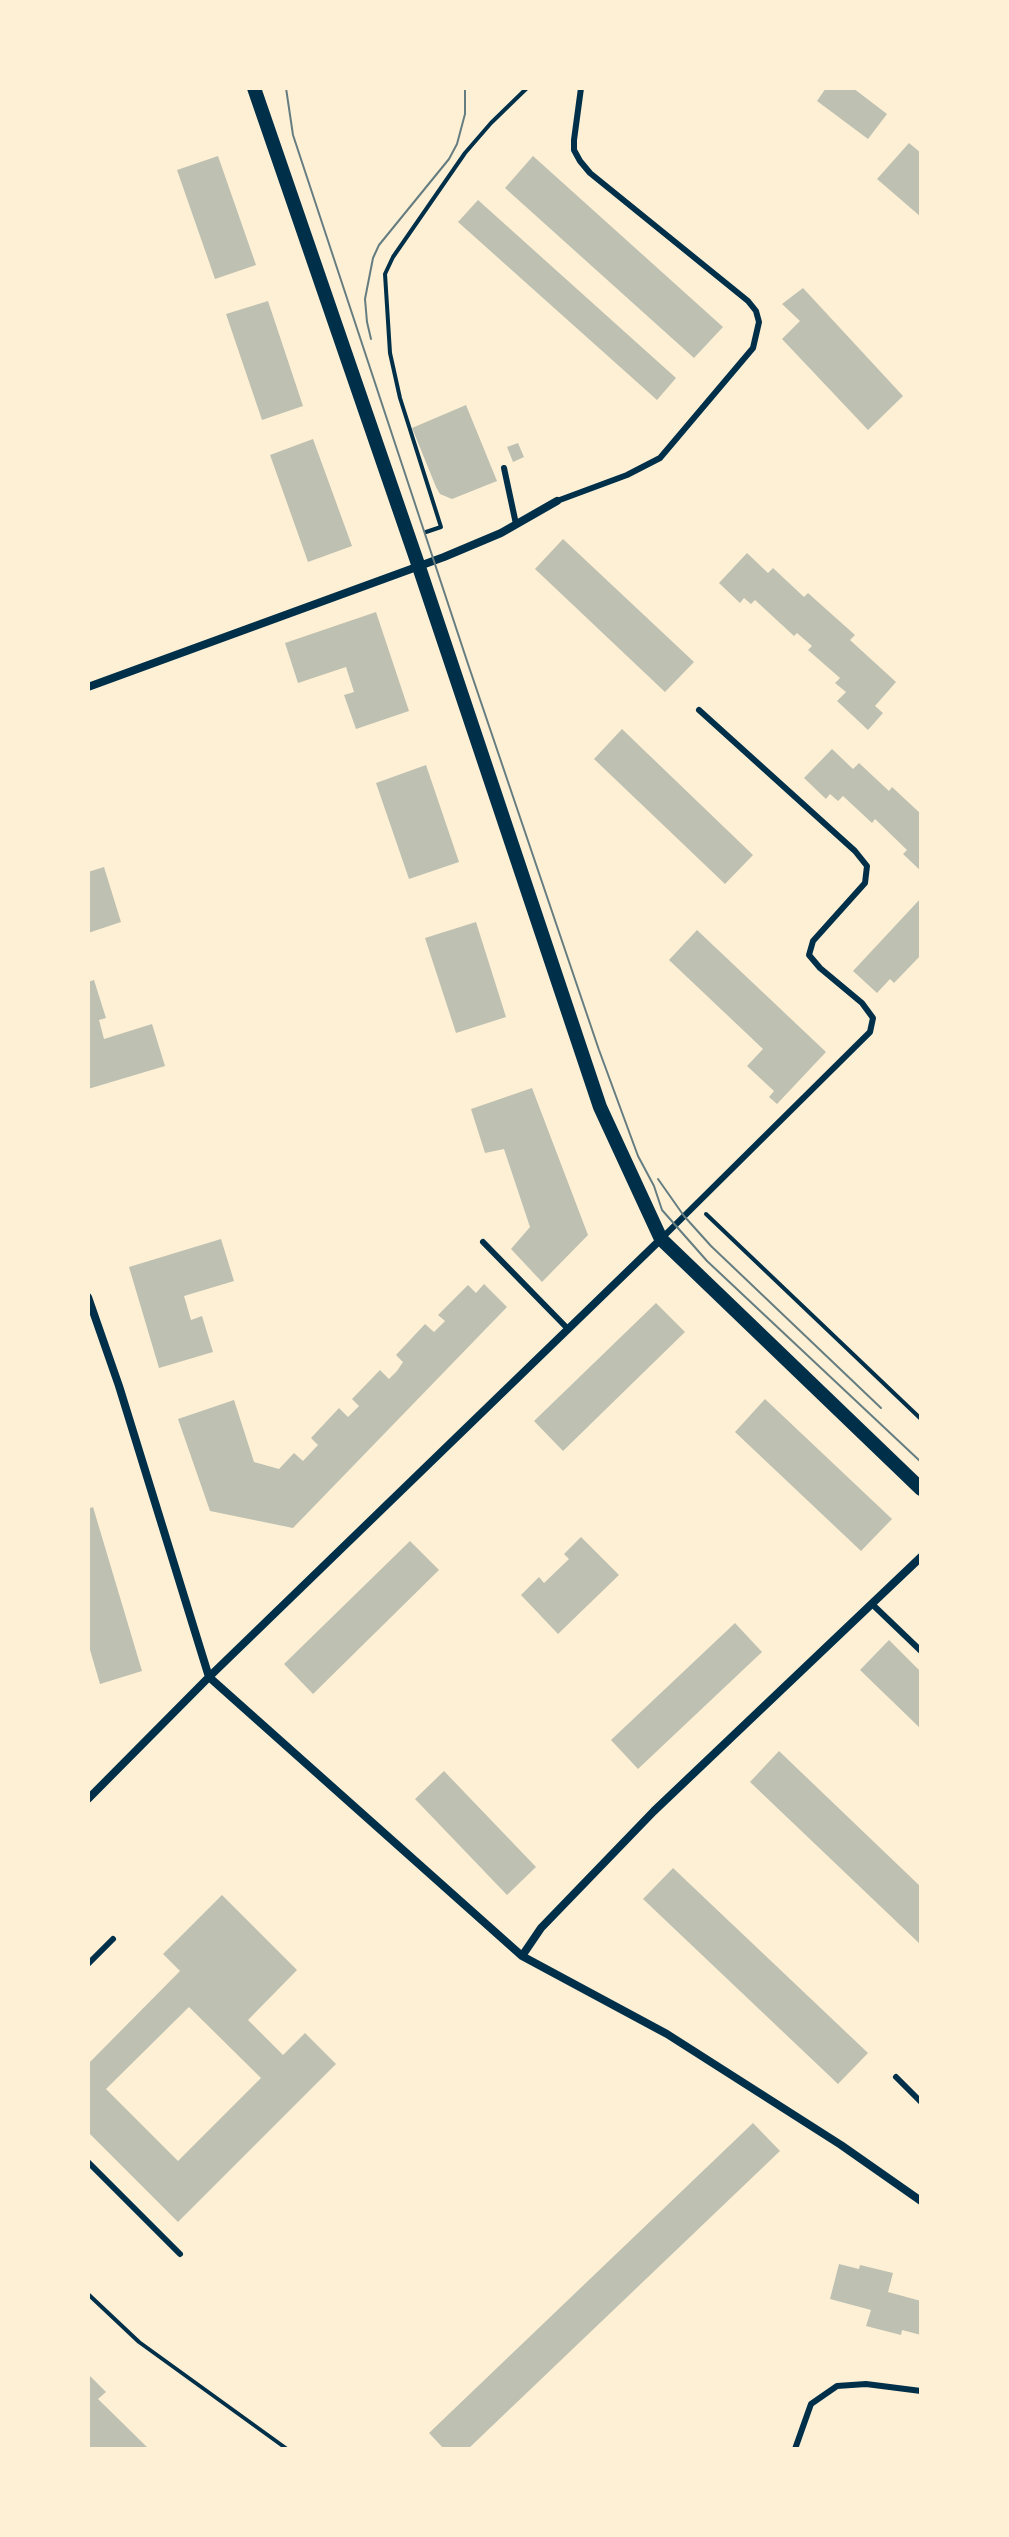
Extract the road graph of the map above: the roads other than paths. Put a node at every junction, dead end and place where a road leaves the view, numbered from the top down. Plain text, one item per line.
1 (254, 88) edge
2 (581, 88) edge
3 (504, 468) dead end
4 (557, 501) joint
5 (516, 524) junction
6 (419, 567) junction
7 (88, 687) edge
8 (699, 710) dead end
9 (661, 1239) junction
10 (483, 1242) dead end
11 (88, 1297) edge
12 (568, 1329) junction
13 (921, 1489) edge
14 (921, 1557) edge
15 (872, 1604) junction
16 (921, 1651) edge
17 (209, 1677) junction
18 (88, 1799) edge
19 (113, 1939) dead end
20 (522, 1956) junction
21 (88, 1964) edge
22 (896, 2077) dead end
23 (921, 2102) edge
24 (88, 2162) edge
25 (921, 2201) edge
26 (180, 2254) dead end
27 (921, 2391) edge
28 (795, 2449) edge

1 - 6 street
2 - 4 lane
3 - 5 lane
4 - 5 street
5 - 6 street
6 - 7 street
6 - 9 street
8 - 9 lane
9 - 12 street
9 - 13 street
10 - 12 lane
11 - 17 street
12 - 17 street
14 - 15 street
15 - 16 lane
15 - 20 street
17 - 18 street
17 - 20 street
19 - 21 lane
20 - 25 street
22 - 23 lane
24 - 26 lane
27 - 28 lane

